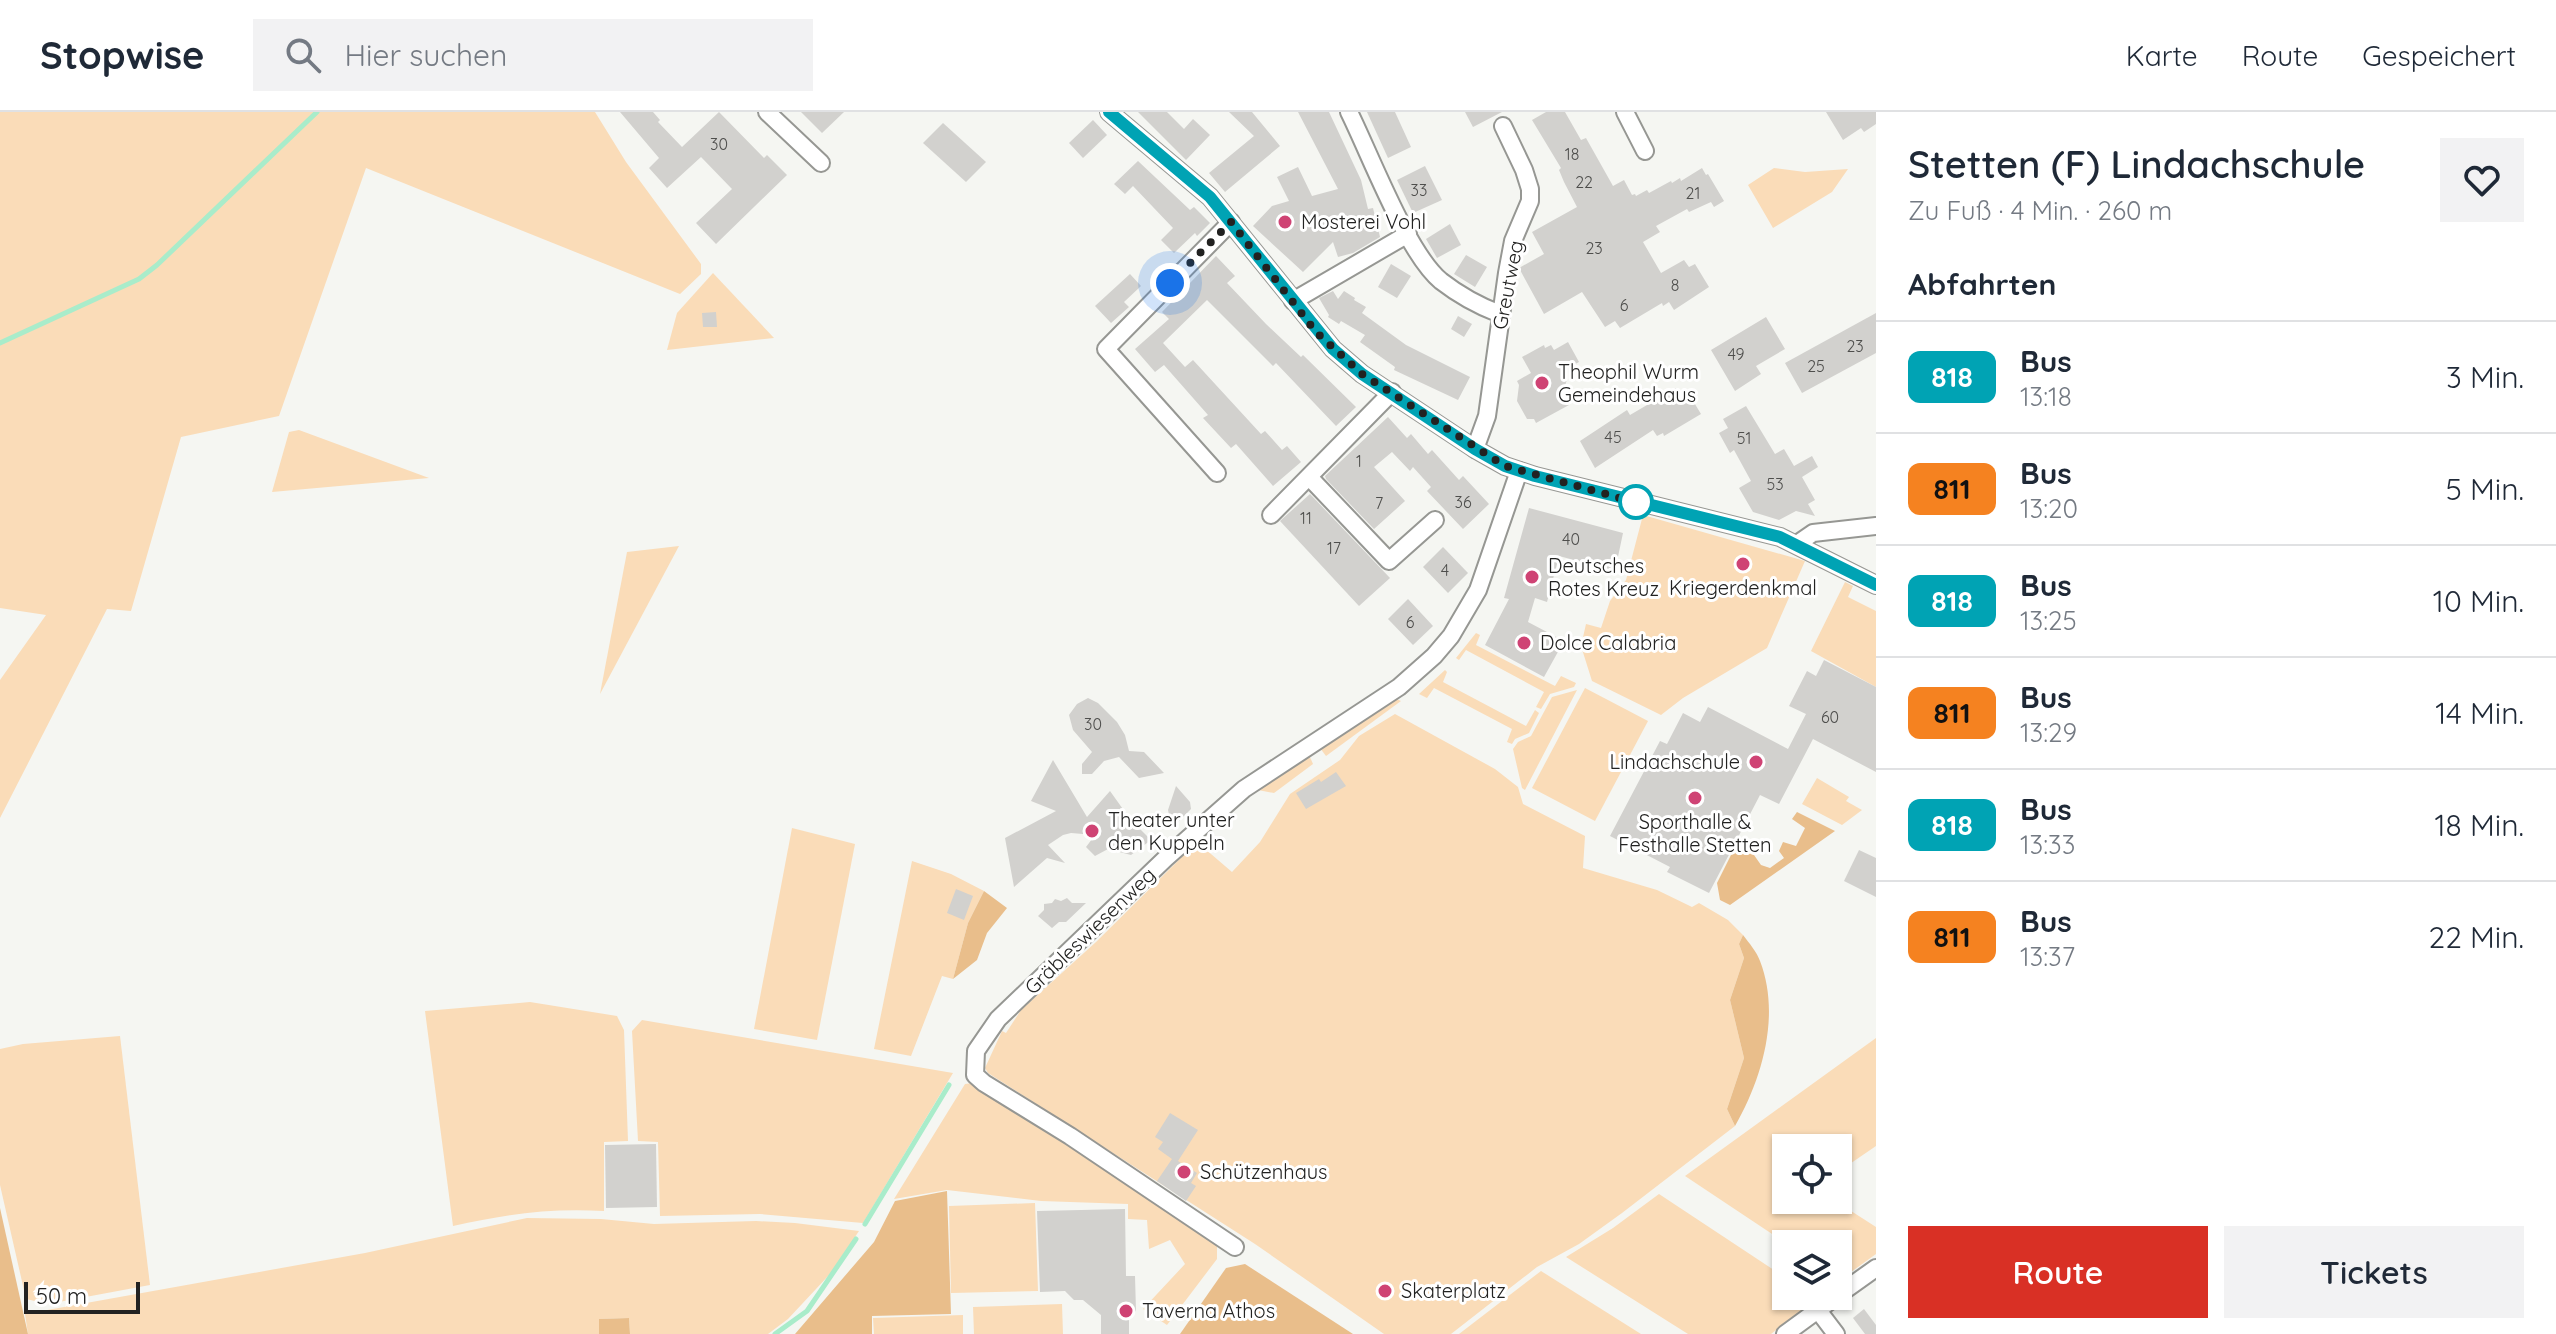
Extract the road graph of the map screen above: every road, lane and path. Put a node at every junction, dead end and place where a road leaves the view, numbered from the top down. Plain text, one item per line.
1 (767, 112) edge
2 (1109, 112) edge
3 (1349, 112) edge
4 (1625, 112) edge
5 (1503, 126) dead end
6 (1645, 151) dead end
7 (821, 163) dead end
8 (1231, 222) junction
9 (1408, 234) junction
10 (1293, 301) junction
11 (1500, 314) junction
12 (1392, 392) junction
13 (1475, 449) junction
14 (1519, 471) junction
15 (1217, 473) dead end
16 (1310, 478) junction
17 (1271, 515) dead end
18 (1435, 520) dead end
19 (1876, 526) edge
20 (1797, 544) junction
21 (1876, 585) edge
22 (1235, 1247) dead end
23 (1876, 1268) edge
24 (1852, 1285) edge
25 (1816, 1310) edge
26 (1818, 1310) edge
27 (1785, 1334) edge
28 (1836, 1334) edge

1 - 7 street
2 - 8 street
3 - 9 street
4 - 6 street
5 - 11 street, Greutweg
8 - 10 street
8 - 15 street
9 - 10 street
9 - 11 street
10 - 12 street
11 - 13 street, Greutweg
12 - 13 street
12 - 16 street
13 - 14 street
14 - 20 street
14 - 22 street, Gräbleswiesenweg
16 - 17 street
16 - 18 street
19 - 20 street
20 - 21 street
23 - 24 street
25 - 27 street
26 - 28 street

